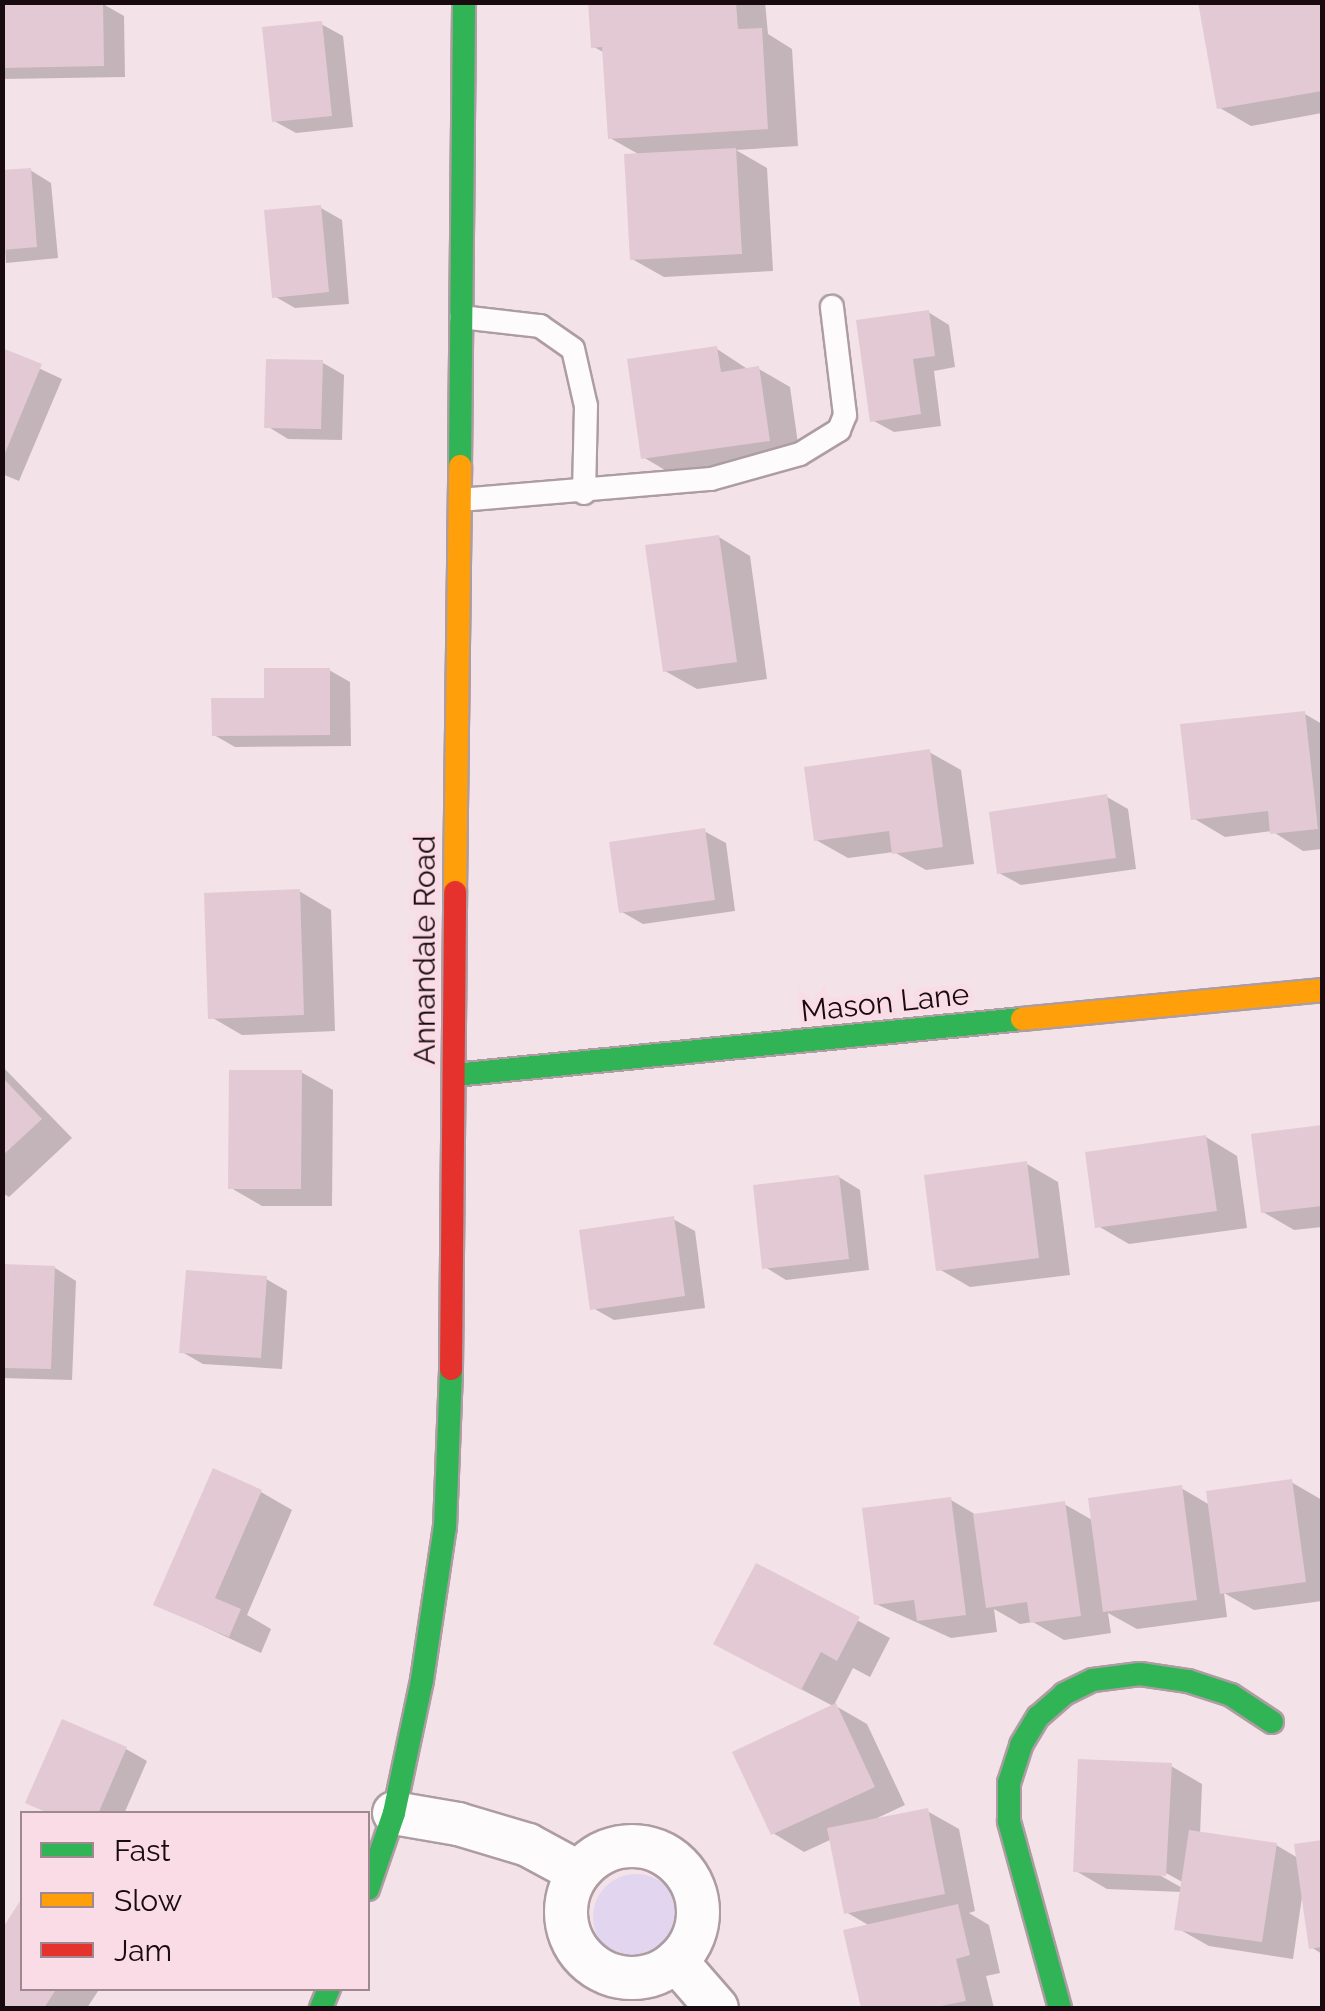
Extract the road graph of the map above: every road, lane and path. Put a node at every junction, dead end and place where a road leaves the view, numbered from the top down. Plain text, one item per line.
1 (464, 2) edge
2 (832, 306) dead end
3 (460, 317) junction
4 (584, 492) junction
5 (460, 500) junction
6 (1322, 990) edge
7 (454, 1076) junction
8 (1272, 1722) dead end
9 (394, 1813) junction
10 (578, 1872) junction
11 (370, 1882) edge
12 (676, 1961) junction
13 (717, 2008) edge
14 (1060, 2008) edge

1 - 3 main road, Annandale Road
2 - 4 lane
3 - 4 lane
3 - 5 main road, Annandale Road
4 - 5 lane
5 - 7 main road, Annandale Road
6 - 7 main road, Mason Lane
7 - 9 main road, Annandale Road
8 - 14 main road
9 - 10 street
9 - 11 main road, Annandale Road
10 - 12 street
10 - 12 street
12 - 13 street

